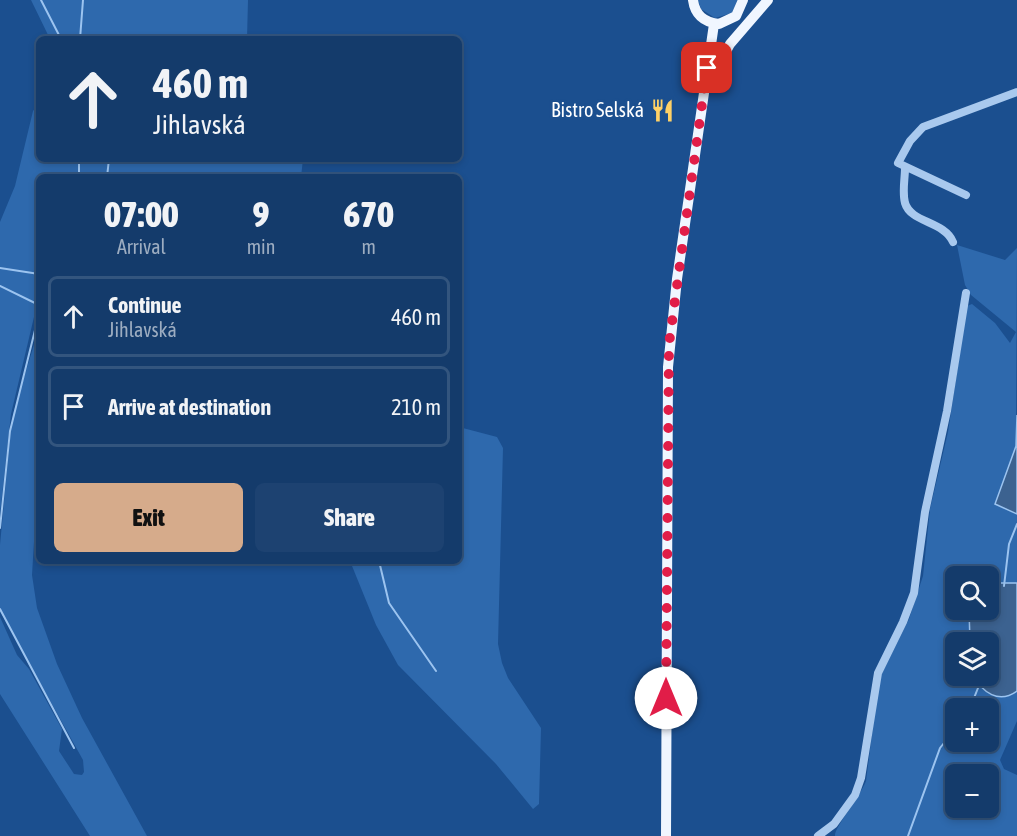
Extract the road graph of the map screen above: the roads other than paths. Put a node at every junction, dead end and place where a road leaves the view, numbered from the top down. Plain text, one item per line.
1 (693, 0) edge
2 (743, 0) edge
3 (768, 0) edge
4 (714, 24) junction
5 (1017, 93) edge
6 (702, 105) junction
7 (906, 168) junction
8 (966, 195) dead end
9 (953, 242) dead end
10 (966, 293) dead end
11 (666, 836) edge
12 (818, 836) edge

1 - 4 main road
2 - 4 main road
3 - 6 main road
4 - 6 main road
5 - 7 street
6 - 11 main road
7 - 8 street
7 - 9 street
10 - 12 street

